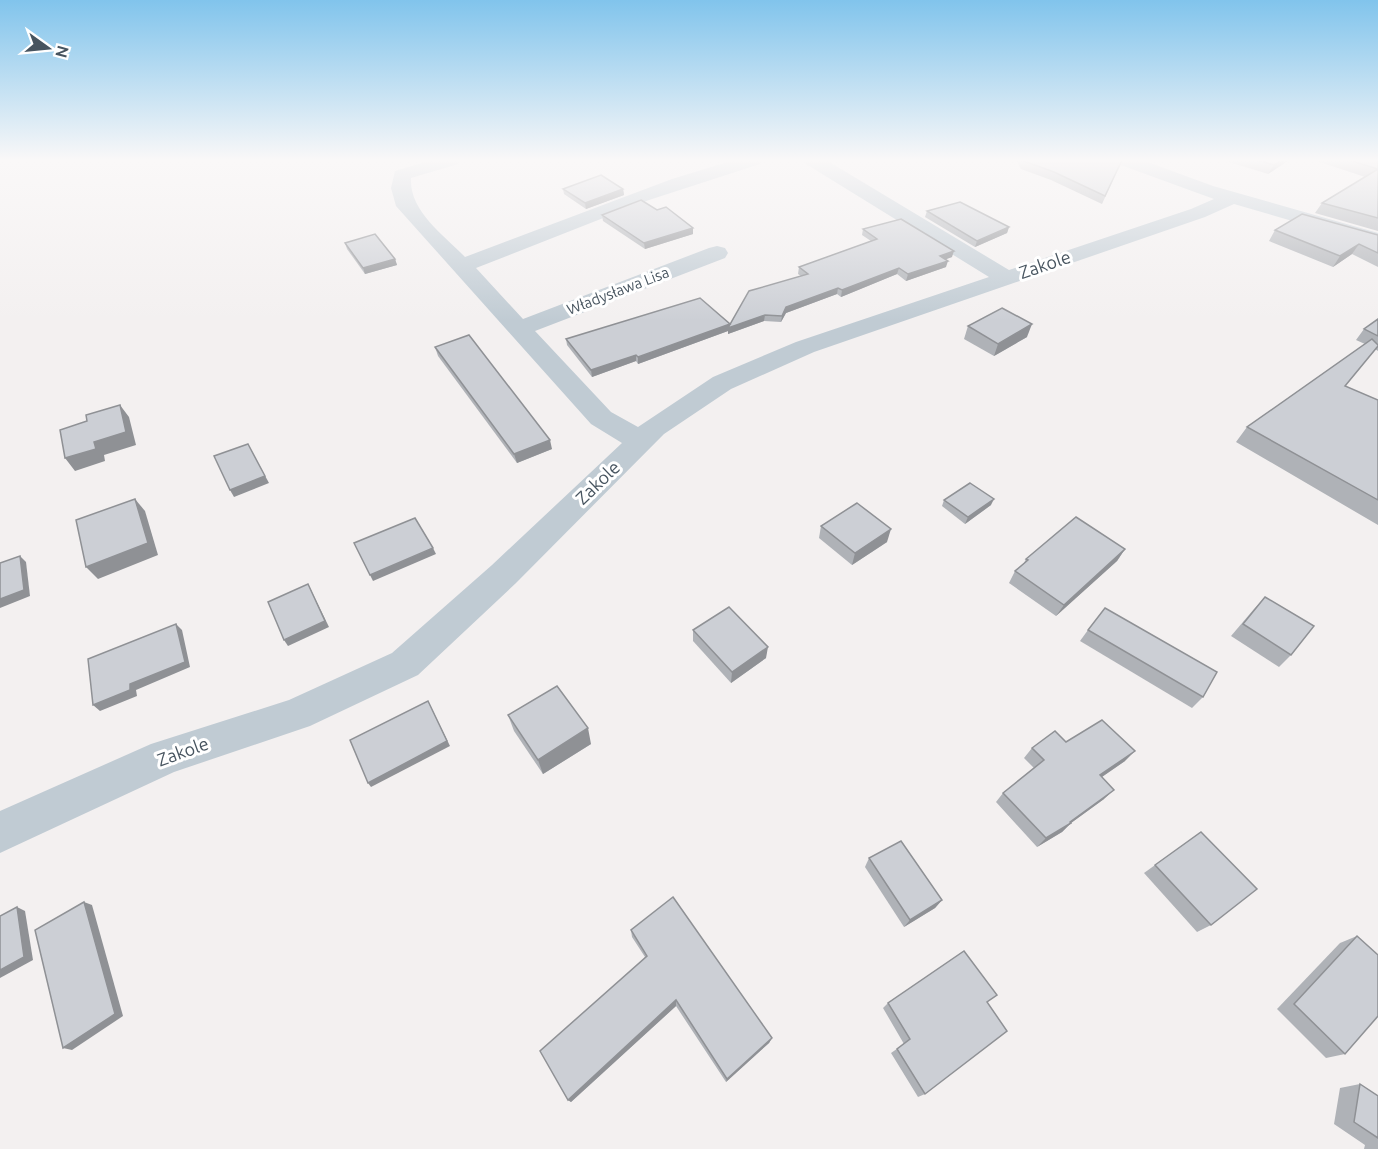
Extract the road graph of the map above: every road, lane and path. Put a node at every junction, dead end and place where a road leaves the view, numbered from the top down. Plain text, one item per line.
1 (413, 214) edge
2 (591, 214) edge
3 (901, 214) edge
4 (1196, 214) edge
5 (1286, 214) edge
6 (1378, 240) edge
7 (717, 253) dead end
8 (461, 266) junction
9 (1007, 278) junction
10 (519, 329) junction
11 (640, 441) junction
12 (0, 832) edge

1 - 8 street
2 - 8 street
3 - 9 street
4 - 9 street, Zakole
5 - 6 street
7 - 10 street, Władysława Lisa
8 - 10 street
9 - 11 street, Zakole
10 - 11 street
11 - 12 street, Zakole

